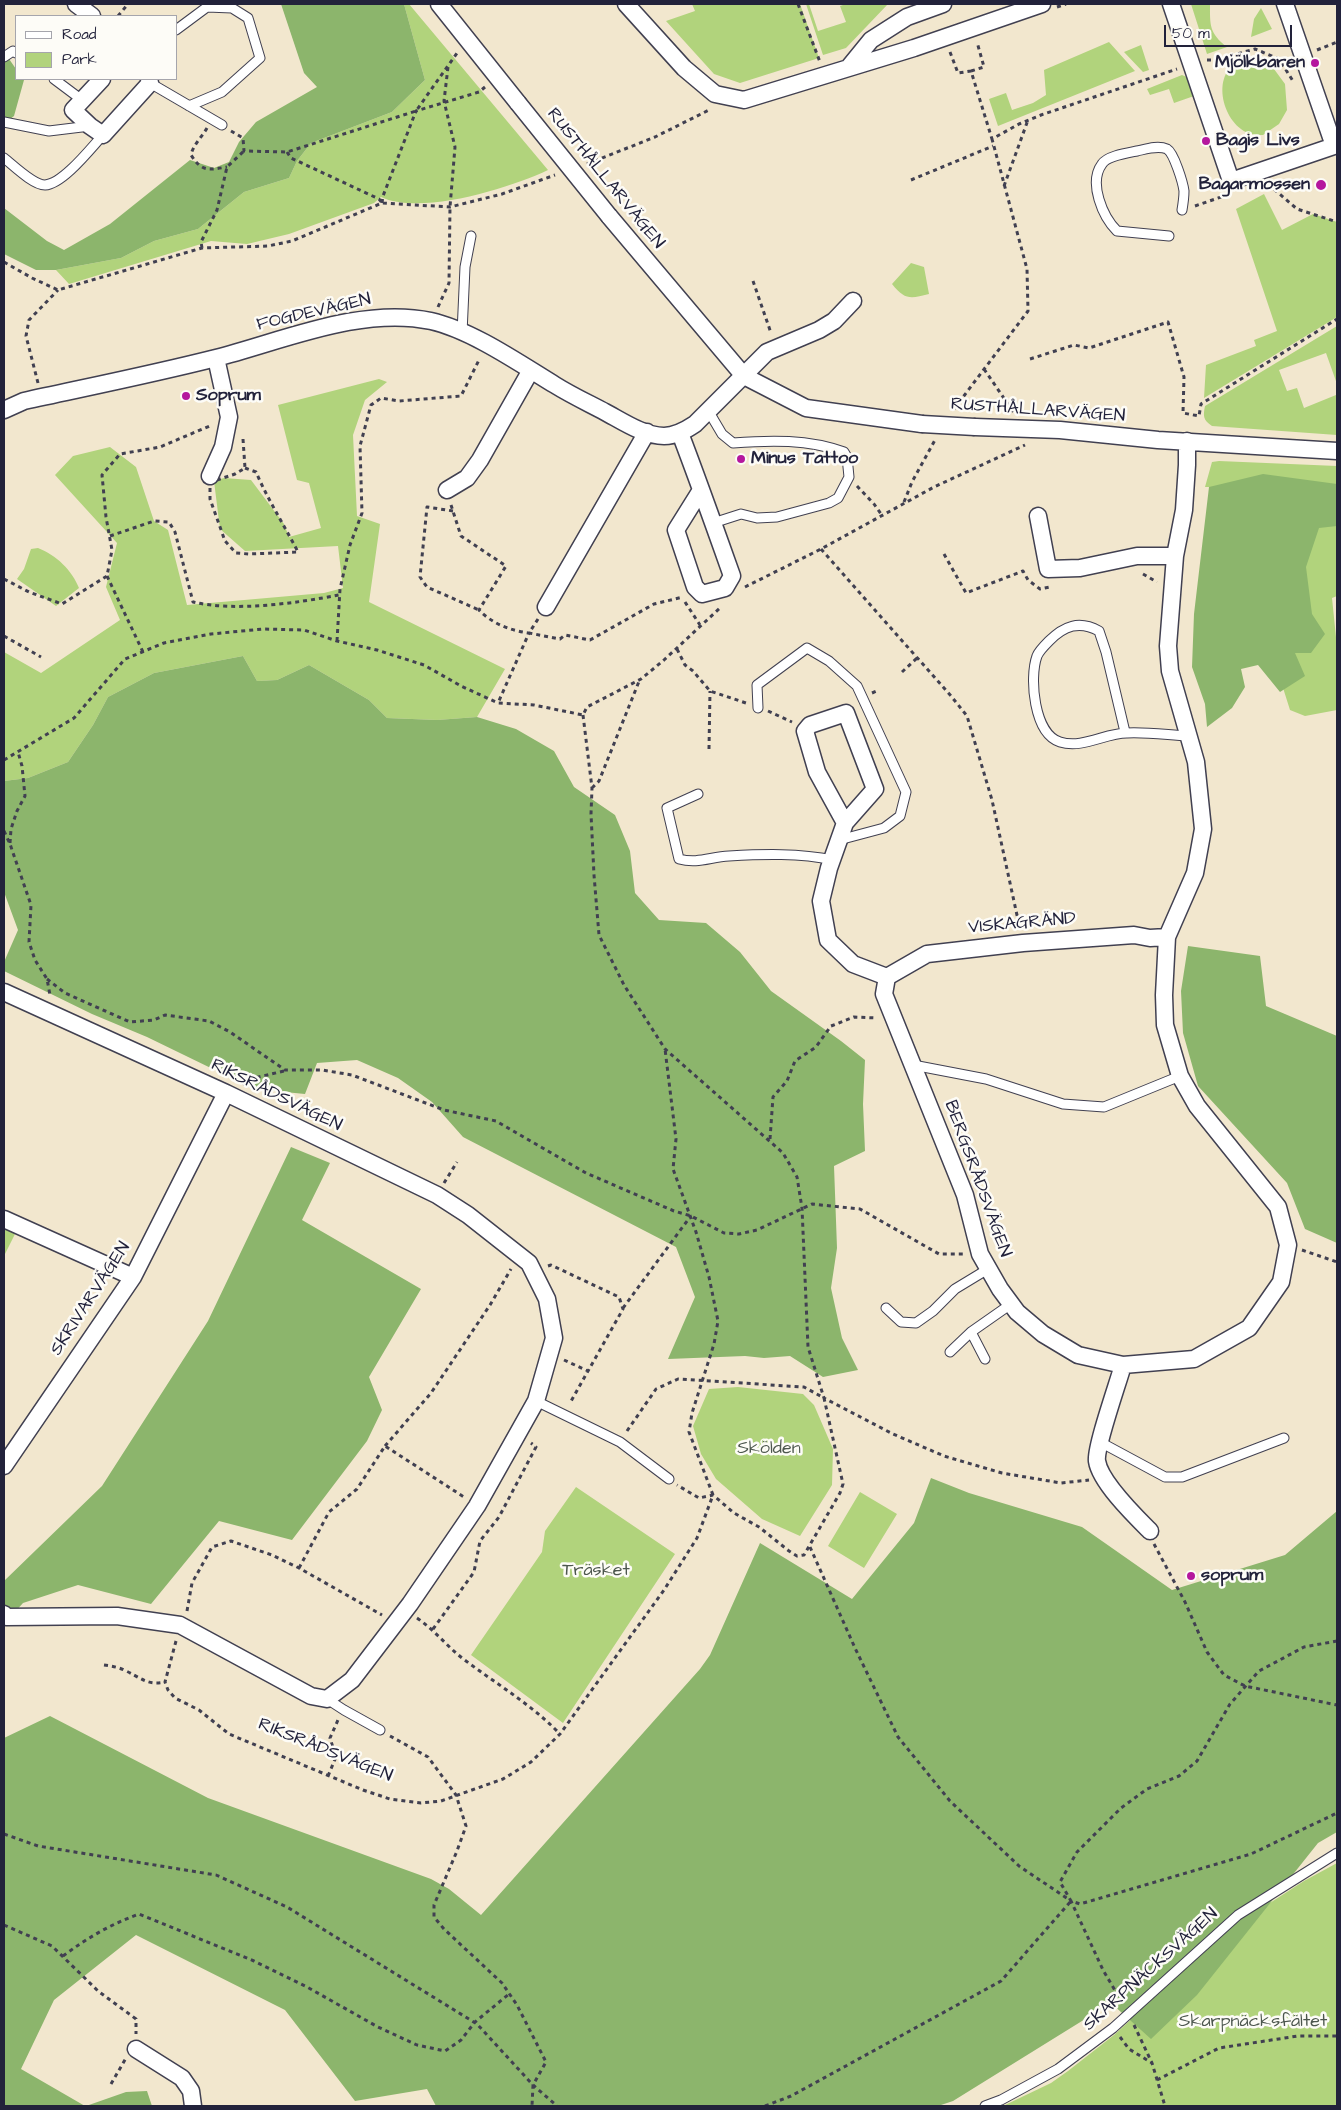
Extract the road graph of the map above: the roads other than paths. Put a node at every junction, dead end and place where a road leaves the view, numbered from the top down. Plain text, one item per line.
1 (76, 4) edge
2 (439, 4) edge
3 (626, 4) edge
4 (943, 4) edge
5 (1042, 4) edge
6 (1171, 4) edge
7 (1285, 4) edge
8 (91, 15) edge
9 (178, 29) edge
10 (15, 52) edge
11 (4, 57) edge
12 (849, 67) junction
13 (55, 80) edge
14 (101, 80) edge
15 (150, 81) edge
16 (82, 100) junction
17 (189, 106) junction
18 (4, 122) edge
19 (222, 125) dead end
20 (96, 131) junction
21 (4, 158) edge
22 (1182, 210) road end
23 (471, 236) dead end
24 (1169, 236) dead end
25 (853, 301) dead end
26 (462, 333) junction
27 (216, 358) junction
28 (531, 370) junction
29 (744, 376) junction
30 (4, 410) edge
31 (709, 412) junction
32 (647, 432) junction
33 (680, 433) junction
34 (1186, 441) junction
35 (1337, 451) edge
36 (210, 476) road end
37 (447, 490) road end
38 (701, 490) junction
39 (1038, 516) dead end
40 (713, 523) junction
41 (1175, 556) junction
42 (546, 607) road end
43 (758, 708) road end
44 (1125, 732) junction
45 (1188, 736) junction
46 (698, 794) dead end
47 (845, 823) junction
48 (839, 840) junction
49 (833, 860) junction
50 (1167, 937) junction
51 (887, 977) junction
52 (4, 992) edge
53 (913, 1065) junction
54 (1180, 1076) junction
55 (230, 1096) junction
56 (4, 1219) edge
57 (988, 1269) junction
58 (133, 1276) junction
59 (1011, 1304) junction
60 (886, 1308) dead end
61 (971, 1332) junction
62 (950, 1352) dead end
63 (985, 1358) dead end
64 (1123, 1365) junction
65 (536, 1401) junction
66 (1284, 1438) dead end
67 (1100, 1442) junction
68 (4, 1466) edge
69 (669, 1479) road end
70 (1150, 1531) road end
71 (4, 1614) edge
72 (328, 1699) junction
73 (380, 1730) road end
74 (1337, 1853) edge
75 (136, 2049) road end
76 (193, 2106) edge
77 (985, 2106) edge

1 - 8 street
2 - 29 street, RUSTHÅLLARVÄGEN, bridge
3 - 12 street
4 - 12 street
5 - 12 street
6 - 7 street
9 - 17 lane
10 - 11 lane
13 - 16 lane
14 - 16 street
15 - 17 lane
15 - 20 street
16 - 20 street
17 - 19 lane
18 - 20 lane
20 - 21 lane
22 - 24 lane
23 - 26 lane
25 - 29 street
26 - 27 street, FOGDEVÄGEN
26 - 28 street, FOGDEVÄGEN
27 - 30 street, FOGDEVÄGEN
27 - 36 street
28 - 32 street, FOGDEVÄGEN
28 - 37 street
29 - 31 street
29 - 34 street, RUSTHÅLLARVÄGEN, bridge
31 - 33 street
31 - 40 lane
32 - 33 street, FOGDEVÄGEN
32 - 42 street
33 - 38 street
34 - 35 street, RUSTHÅLLARVÄGEN
34 - 41 street, BERGSRÅDSVÄGEN
38 - 40 street
38 - 40 street
39 - 41 street
41 - 45 street, BERGSRÅDSVÄGEN
43 - 48 lane
44 - 44 lane
44 - 45 lane
45 - 50 street, BERGSRÅDSVÄGEN
46 - 49 lane
47 - 47 street
47 - 48 street
48 - 49 street
49 - 51 street
50 - 51 street, VISKAGRÄND
50 - 54 street, BERGSRÅDSVÄGEN
51 - 53 street, BERGSRÅDSVÄGEN
52 - 55 street, RIKSRÅDSVÄGEN
53 - 54 lane
53 - 57 street, BERGSRÅDSVÄGEN
54 - 64 street, BERGSRÅDSVÄGEN
55 - 58 street, SKRIVARVÄGEN
55 - 65 street, RIKSRÅDSVÄGEN
56 - 58 street
57 - 59 street, BERGSRÅDSVÄGEN
57 - 60 lane
58 - 68 street, SKRIVARVÄGEN
59 - 61 lane
59 - 64 street, BERGSRÅDSVÄGEN
61 - 62 lane
61 - 63 lane
64 - 67 street
65 - 69 lane
65 - 72 street, RIKSRÅDSVÄGEN
66 - 67 lane
67 - 70 street
71 - 72 street
72 - 73 lane
74 - 77 lane, SKARPNÄCKSVÄGEN
75 - 76 street

